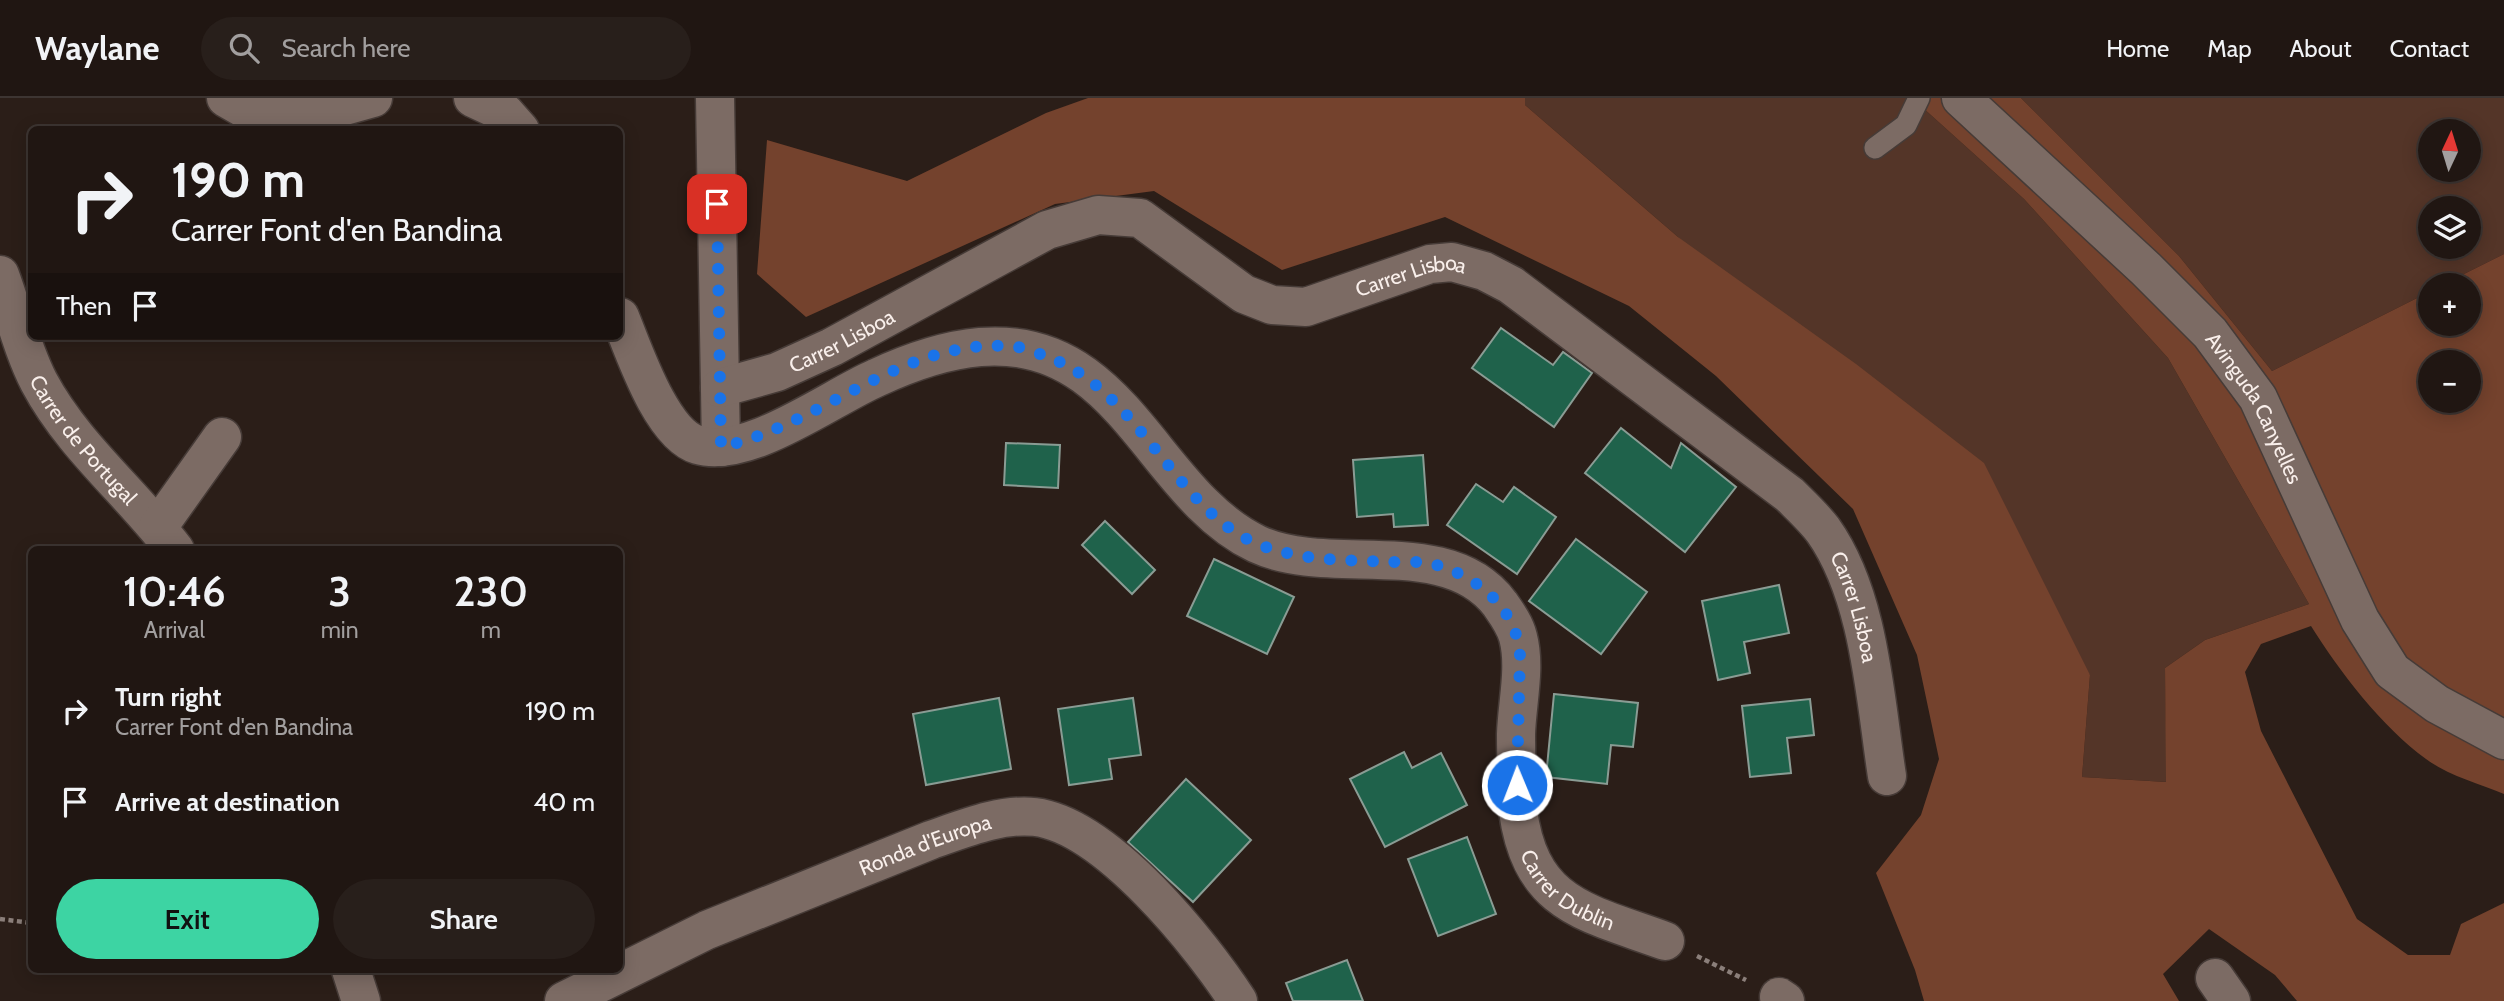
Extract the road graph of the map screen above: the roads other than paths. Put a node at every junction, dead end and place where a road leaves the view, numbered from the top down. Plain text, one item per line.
1 (226, 98) edge
2 (373, 98) edge
3 (473, 98) edge
4 (715, 98) edge
5 (1919, 98) edge
6 (1961, 98) edge
7 (516, 126) edge
8 (1875, 148) dead end
9 (0, 275) edge
10 (623, 324) edge
11 (720, 388) junction
12 (222, 437) dead end
13 (721, 447) junction
14 (166, 538) edge
15 (2504, 740) edge
16 (1887, 776) dead end
17 (1665, 941) dead end
18 (623, 972) edge
19 (352, 973) edge
20 (621, 973) edge
21 (361, 1001) edge
22 (564, 1001) edge
23 (1238, 1001) edge

1 - 2 street
3 - 7 street
4 - 11 street
5 - 8 lane
6 - 15 street, Avinguda Canyelles
9 - 14 street, Carrer de Portugal
10 - 13 street
11 - 13 street
11 - 16 street, Carrer Lisboa
12 - 14 street
13 - 17 street, Carrer Dublin
18 - 23 street, Ronda d'Europa
19 - 21 street
20 - 22 street, Ronda d'Europa

